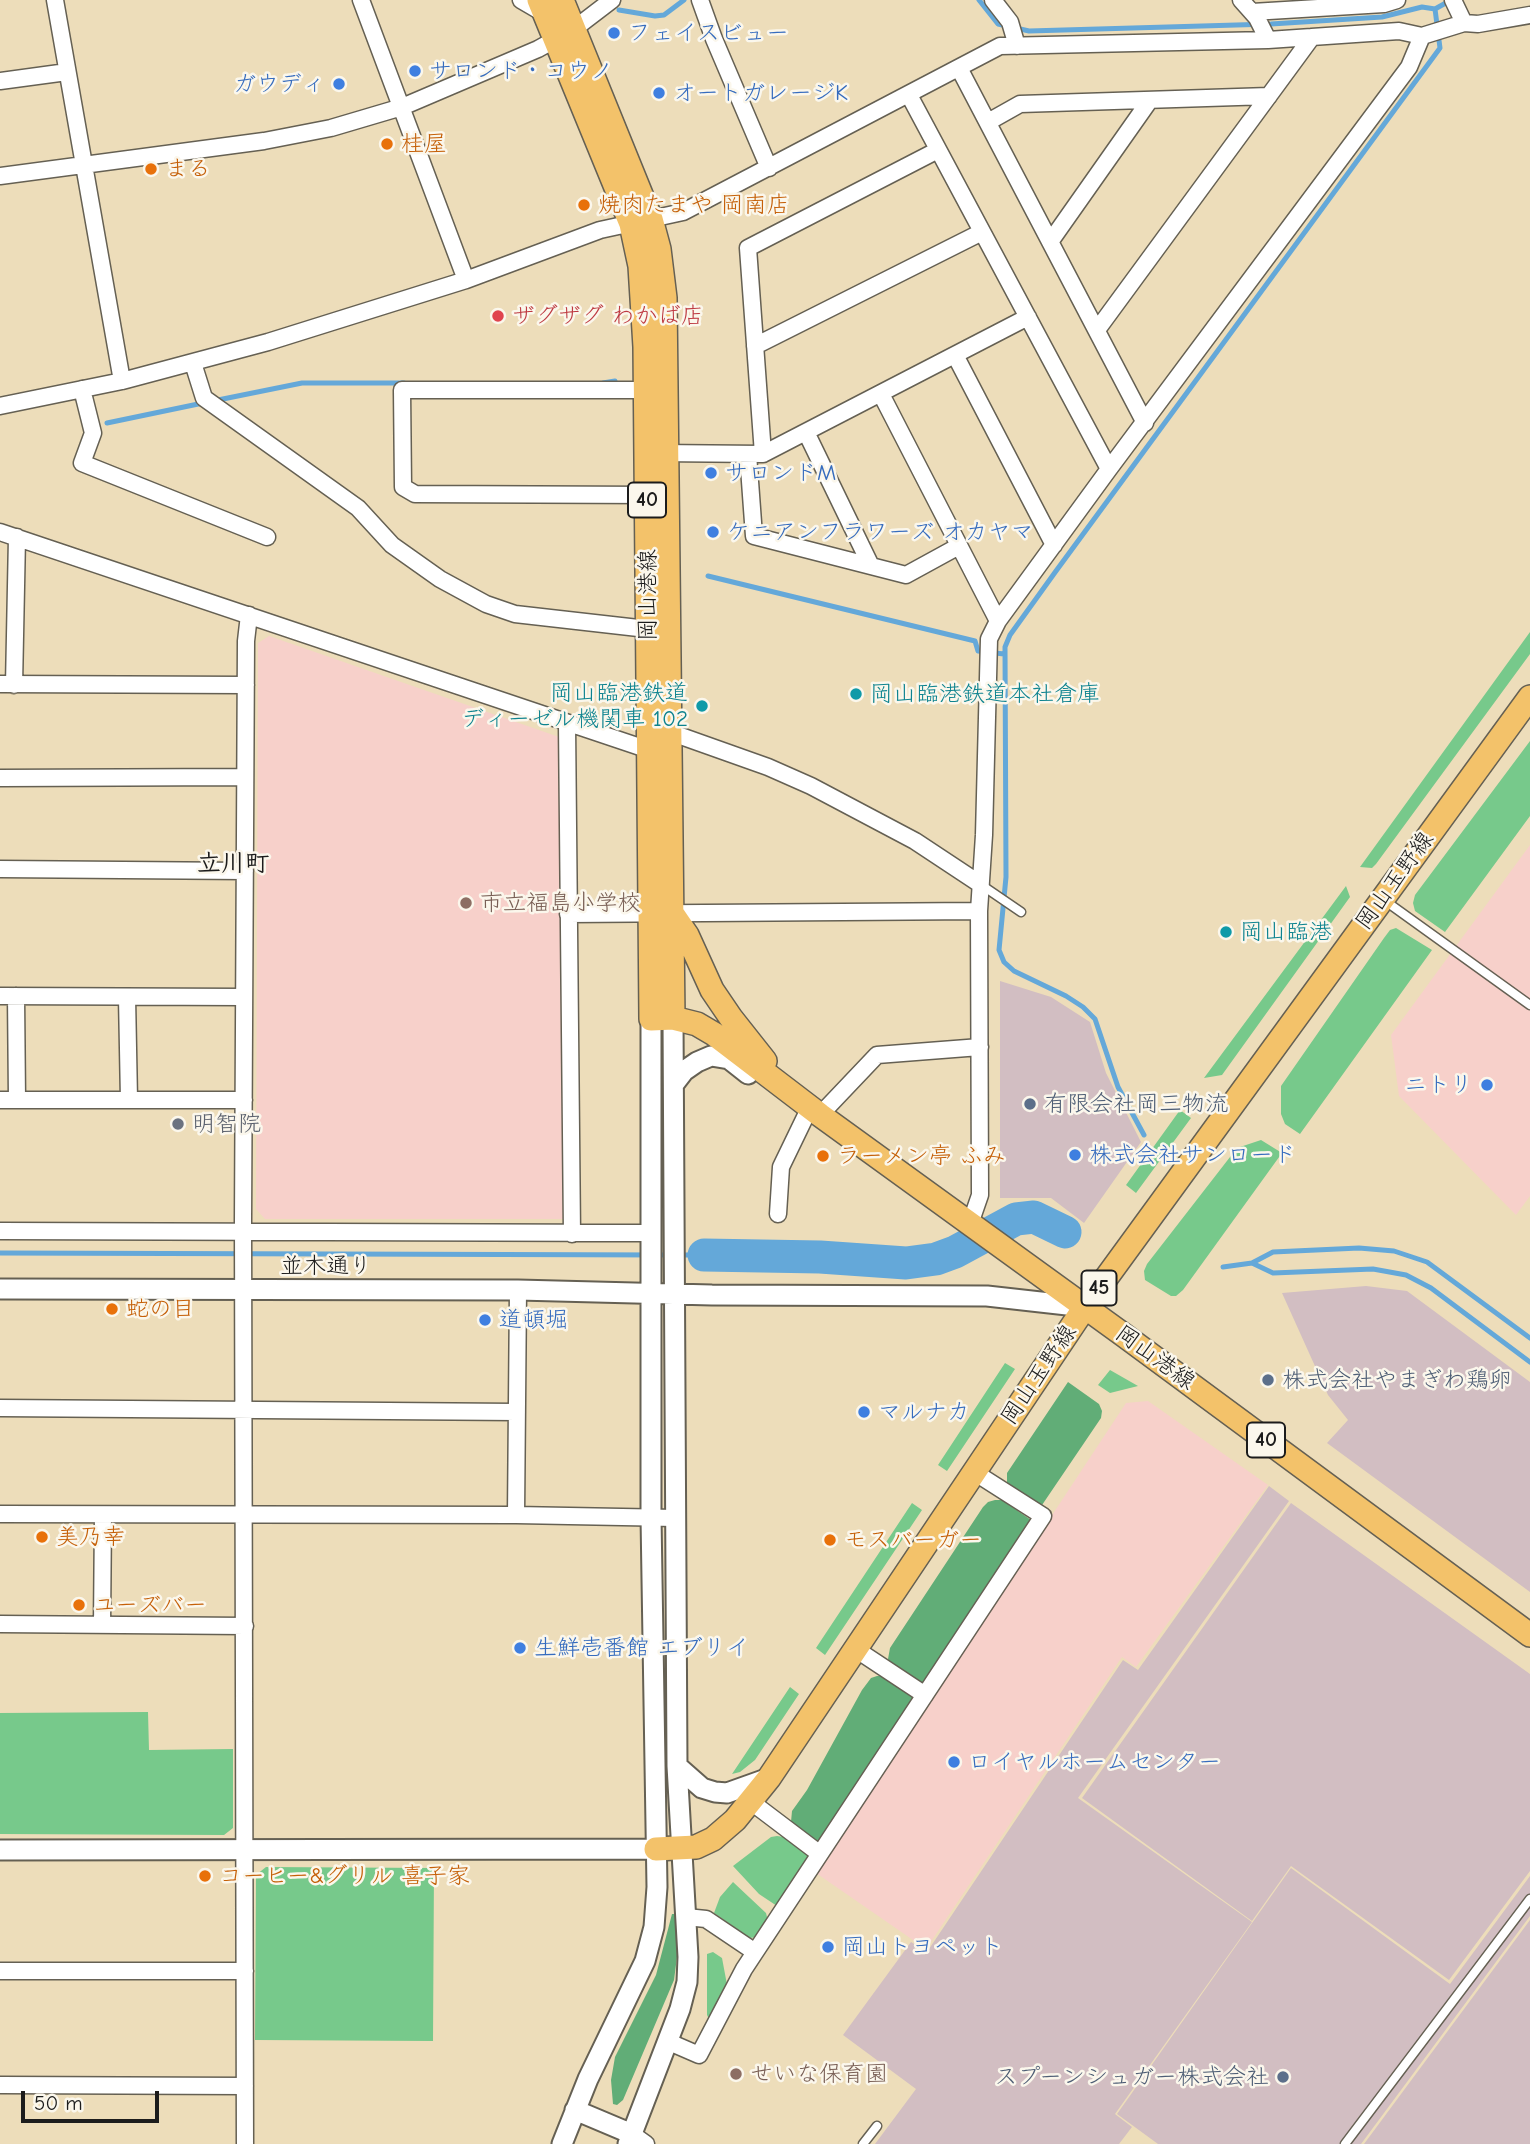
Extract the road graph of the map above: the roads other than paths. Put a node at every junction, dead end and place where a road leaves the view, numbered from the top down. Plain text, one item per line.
1 (55, 0) edge
2 (361, 0) edge
3 (521, 0) edge
4 (611, 0) edge
5 (700, 0) edge
6 (993, 0) edge
7 (1397, 0) edge
8 (1454, 3) edge
9 (549, 5) edge
10 (1530, 15) edge
11 (1256, 20) edge
12 (1458, 24) junction
13 (565, 34) junction
14 (1424, 35) junction
15 (1312, 37) junction
16 (1016, 43) junction
17 (960, 68) junction
18 (66, 72) junction
19 (0, 81) edge
20 (909, 95) junction
21 (1269, 96) junction
22 (1150, 100) junction
23 (402, 107) junction
24 (988, 122) junction
25 (938, 150) junction
26 (83, 166) junction
27 (769, 168) junction
28 (0, 176) edge
29 (641, 221) junction
30 (982, 232) junction
31 (1050, 242) junction
32 (466, 280) junction
33 (1028, 317) junction
34 (1097, 330) junction
35 (755, 346) junction
36 (955, 355) junction
37 (193, 363) junction
38 (122, 381) junction
39 (82, 389) junction
40 (656, 390) junction
41 (881, 394) junction
42 (0, 406) edge
43 (1145, 423) junction
44 (806, 432) junction
45 (656, 453) junction
46 (755, 454) junction
47 (1109, 469) junction
48 (657, 495) junction
49 (0, 532) edge
50 (18, 537) junction
51 (267, 537) dead end
52 (959, 545) junction
53 (1054, 545) junction
54 (871, 566) junction
55 (249, 615) junction
56 (998, 621) junction
57 (658, 630) junction
58 (7, 685) edge
59 (246, 685) junction
60 (1530, 697) edge
61 (567, 724) junction
62 (659, 729) junction
63 (660, 754) junction
64 (245, 777) junction
65 (0, 778) edge
66 (0, 869) edge
67 (245, 870) junction
68 (987, 888) junction
69 (1382, 898) junction
70 (979, 911) junction
71 (1021, 912) dead end
72 (661, 913) junction
73 (568, 914) junction
74 (8, 996) edge
75 (127, 997) junction
76 (244, 997) junction
77 (1530, 1005) edge
78 (662, 1018) junction
79 (980, 1047) junction
80 (674, 1084) junction
81 (790, 1093) junction
82 (8, 1100) edge
83 (129, 1100) junction
84 (244, 1100) junction
85 (815, 1111) junction
86 (778, 1214) dead end
87 (970, 1224) junction
88 (0, 1231) edge
89 (572, 1234) junction
90 (244, 1239) junction
91 (652, 1239) junction
92 (0, 1289) edge
93 (244, 1290) junction
94 (518, 1290) junction
95 (652, 1293) junction
96 (676, 1294) junction
97 (1085, 1307) junction
98 (0, 1408) edge
99 (244, 1410) junction
100 (517, 1412) junction
101 (974, 1472) junction
102 (0, 1514) edge
103 (103, 1515) junction
104 (244, 1515) junction
105 (516, 1515) junction
106 (651, 1517) junction
107 (675, 1518) junction
108 (0, 1624) edge
109 (102, 1625) junction
110 (244, 1626) junction
111 (1530, 1635) edge
112 (857, 1650) junction
113 (925, 1695) junction
114 (677, 1766) junction
115 (769, 1778) junction
116 (750, 1801) junction
117 (681, 1848) junction
118 (656, 1849) junction
119 (0, 1850) edge
120 (245, 1851) junction
121 (820, 1854) junction
122 (1530, 1899) edge
123 (686, 1917) junction
124 (755, 1952) junction
125 (0, 1970) edge
126 (245, 1971) junction
127 (668, 2042) junction
128 (0, 2085) edge
129 (245, 2086) junction
130 (575, 2110) junction
131 (877, 2126) dead end
132 (635, 2141) edge
133 (245, 2144) edge
134 (562, 2144) edge
135 (863, 2144) edge
136 (1345, 2144) edge

1 - 18 street
2 - 23 street
3 - 9 street
4 - 13 street
5 - 27 street
6 - 16 street
7 - 11 street
8 - 12 street
9 - 13 main road, 岡山港線 / 40
10 - 12 street
11 - 15 street
11 - 16 street
12 - 14 street
13 - 23 street
13 - 29 main road, 岡山港線 / 40
14 - 15 street
14 - 43 street
15 - 21 street
16 - 17 street
17 - 20 street
17 - 24 street
18 - 19 street
18 - 26 street
20 - 25 street
20 - 27 street
21 - 22 street
21 - 34 street
22 - 24 street
22 - 31 street
23 - 26 street
23 - 32 street
24 - 31 street
25 - 30 street
25 - 35 street
26 - 28 street
26 - 38 street
27 - 29 street
29 - 32 street
29 - 40 main road, 岡山港線 / 40
30 - 33 street
30 - 35 street
31 - 34 street
32 - 37 street
33 - 36 street
33 - 47 street
34 - 43 street
35 - 46 street
36 - 41 street
36 - 53 street
37 - 38 street
37 - 57 street
38 - 39 street
39 - 42 street
39 - 51 street
40 - 45 main road, 岡山港線 / 40
40 - 48 street
41 - 44 street
41 - 52 street
43 - 47 street
44 - 46 street
44 - 54 street
45 - 46 street
45 - 48 main road, 岡山港線 / 40
46 - 54 street
47 - 53 street
48 - 57 main road, 岡山港線 / 40
49 - 50 street
50 - 55 street
50 - 58 street
52 - 54 street
52 - 56 street
53 - 56 street
55 - 59 street
55 - 61 street
56 - 68 street
57 - 62 main road, 岡山港線 / 40
58 - 59 street
59 - 64 street
60 - 69 main road, 岡山玉野線 / 45
61 - 63 street
61 - 73 street
62 - 63 main road, 岡山港線 / 40
62 - 68 street
63 - 72 main road, 岡山港線 / 40
64 - 65 street
64 - 67 street
66 - 67 street
67 - 76 street
68 - 70 street
68 - 71 lane
69 - 77 lane
69 - 97 main road, 岡山玉野線 / 45
70 - 72 street
70 - 79 street
72 - 73 street
72 - 78 main road, 岡山港線 / 40
72 - 81 main road, 40
73 - 89 street
74 - 75 street
74 - 82 street
75 - 76 street
75 - 83 street
76 - 84 street
78 - 80 street
78 - 81 main road, 岡山港線 / 40
78 - 91 street
79 - 85 street
79 - 87 street
80 - 81 street
80 - 96 street
81 - 85 main road, 岡山港線 / 40
82 - 83 street
83 - 84 street
84 - 90 street
85 - 86 street
85 - 87 main road, 岡山港線 / 40
87 - 97 main road, 岡山港線 / 40
88 - 90 street
89 - 90 street
89 - 91 street
90 - 93 street
91 - 95 street
92 - 93 street, 並木通り
93 - 94 street, 並木通り
93 - 99 street
94 - 95 street, 並木通り
94 - 100 street
95 - 96 street, 並木通り
95 - 106 street
96 - 97 street, 並木通り
96 - 107 street
97 - 101 main road, 岡山玉野線 / 45
97 - 111 main road, 岡山港線 / 40
98 - 99 street
99 - 100 street
99 - 104 street
100 - 105 street
101 - 112 main road, 岡山玉野線 / 45
101 - 113 street
102 - 103 street
103 - 104 street
103 - 109 street
104 - 105 street
104 - 110 street
105 - 106 street
106 - 107 street
106 - 118 street
107 - 114 street
108 - 109 street
109 - 110 street
110 - 120 street
112 - 113 street
112 - 115 main road, 岡山玉野線 / 45
113 - 121 street
114 - 115 street
114 - 117 street
115 - 116 main road, 岡山玉野線 / 45
116 - 117 main road, 岡山玉野線 / 45
116 - 121 street
117 - 118 main road, 岡山玉野線 / 45
117 - 123 street
118 - 120 street
118 - 130 street
119 - 120 street
120 - 126 street
121 - 124 street
122 - 136 lane
123 - 124 street
123 - 127 street
124 - 127 street
125 - 126 street
126 - 129 street
127 - 132 street
128 - 129 street
129 - 133 street
130 - 132 street
130 - 134 street
131 - 135 lane

